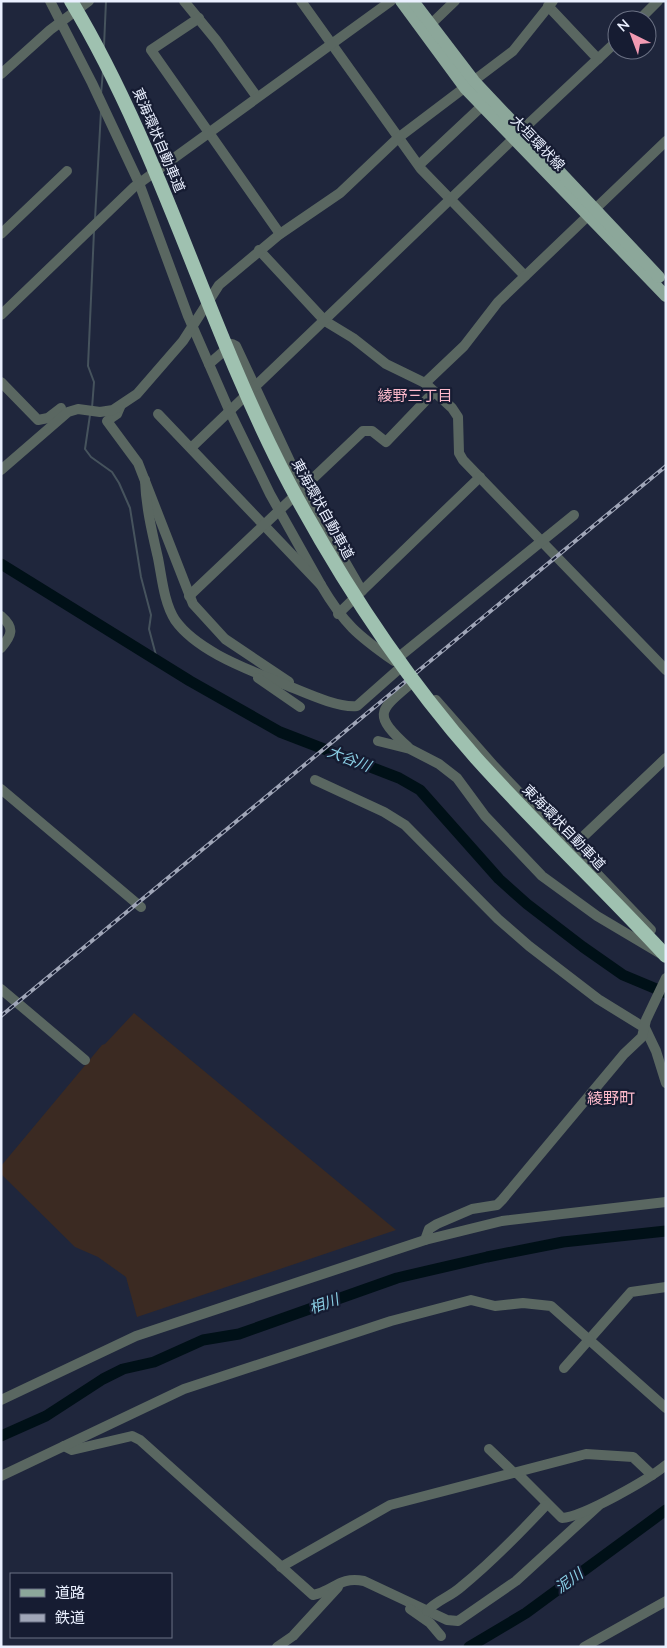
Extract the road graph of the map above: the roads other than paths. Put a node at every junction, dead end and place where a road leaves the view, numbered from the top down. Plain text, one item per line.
1 (50, 1) edge
2 (71, 1) edge
3 (89, 1) edge
4 (184, 1) edge
5 (301, 1) edge
6 (391, 1) edge
7 (401, 1) edge
8 (413, 1) edge
9 (455, 1) edge
10 (658, 1) edge
11 (551, 4) edge
12 (649, 10) edge
13 (198, 18) junction
14 (62, 22) junction
15 (430, 25) junction
16 (331, 43) junction
17 (607, 49) edge
18 (598, 58) junction
19 (1, 74) edge
20 (469, 84) junction
21 (257, 97) junction
22 (482, 106) junction
23 (208, 132) junction
24 (517, 135) junction
25 (398, 138) junction
26 (666, 142) edge
27 (419, 165) junction
28 (68, 171) dead end
29 (139, 183) junction
30 (451, 199) junction
31 (591, 212) junction
32 (1, 234) edge
33 (280, 234) junction
34 (259, 250) junction
35 (525, 276) junction
36 (666, 284) edge
37 (666, 296) edge
38 (1, 315) edge
39 (325, 321) junction
40 (193, 326) junction
41 (209, 364) junction
42 (1, 382) edge
43 (425, 383) junction
44 (253, 387) junction
45 (433, 393) junction
46 (120, 407) junction
47 (78, 409) junction
48 (230, 410) junction
49 (158, 414) dead end
50 (190, 448) junction
51 (1, 470) edge
52 (480, 477) junction
53 (145, 480) junction
54 (303, 489) junction
55 (279, 511) junction
56 (574, 514) dead end
57 (264, 526) junction
58 (541, 541) junction
59 (321, 585) junction
60 (362, 591) junction
61 (188, 596) junction
62 (338, 614) junction
63 (1, 616) edge
64 (1, 648) edge
65 (397, 664) junction
66 (245, 668) junction
67 (666, 670) edge
68 (414, 682) junction
69 (301, 692) junction
70 (300, 708) dead end
71 (378, 741) dead end
72 (410, 749) junction
73 (666, 758) edge
74 (315, 780) dead end
75 (1, 789) edge
76 (572, 847) junction
77 (562, 856) dead end
78 (141, 907) dead end
79 (666, 948) edge
80 (666, 956) edge
81 (666, 978) edge
82 (1, 989) edge
83 (646, 1024) junction
84 (85, 1060) dead end
85 (666, 1083) edge
86 (666, 1202) edge
87 (425, 1240) junction
88 (666, 1287) edge
89 (588, 1339) junction
90 (564, 1368) dead end
91 (1, 1400) edge
92 (666, 1408) edge
93 (64, 1446) junction
94 (489, 1449) dead end
95 (666, 1465) edge
96 (515, 1473) junction
97 (652, 1475) junction
98 (1, 1476) edge
99 (546, 1505) junction
100 (598, 1506) junction
101 (281, 1566) junction
102 (342, 1580) junction
103 (401, 1599) junction
104 (666, 1601) edge
105 (427, 1611) junction
106 (441, 1636) dead end
107 (277, 1647) edge
108 (584, 1647) edge

1 - 14 street
2 - 80 highway, 東海環状自動車道, bridge
3 - 14 street
4 - 13 street
5 - 16 street
6 - 16 street
7 - 20 main road, 大垣環状線
8 - 15 main road, 大垣環状線
9 - 15 street
10 - 12 street
11 - 18 street
11 - 20 street
13 - 21 street
13 - 23 street
14 - 19 street
14 - 29 street
15 - 20 main road, 大垣環状線
16 - 21 street
16 - 25 street
17 - 18 street
18 - 24 street
20 - 22 main road, 大垣環状線
20 - 24 main road, 大垣環状線
20 - 25 street
21 - 23 street
22 - 24 main road, 大垣環状線
22 - 27 street
23 - 29 street
23 - 33 street
24 - 30 street
24 - 31 main road, 大垣環状線
25 - 27 street
25 - 33 street
26 - 31 street
27 - 30 street
28 - 32 street
29 - 38 street
29 - 40 street
30 - 35 street
30 - 39 street
31 - 35 street
31 - 36 main road, 大垣環状線
31 - 37 main road, 大垣環状線
33 - 34 street
34 - 39 street
34 - 40 street
35 - 43 street
39 - 43 street
39 - 44 street
40 - 41 street
40 - 46 street
41 - 44 street
41 - 48 street
42 - 47 street
43 - 45 street
44 - 48 street
44 - 54 street
45 - 52 street
45 - 54 street
46 - 47 street
46 - 53 street
47 - 51 street
48 - 50 street
48 - 55 street
49 - 50 street
50 - 57 street
52 - 58 street
52 - 60 street
53 - 61 street
53 - 66 street
54 - 55 street
54 - 60 street
55 - 57 street
55 - 59 street
56 - 58 street
57 - 59 street
57 - 61 street
58 - 65 street
58 - 67 street
59 - 62 street
60 - 62 street
61 - 69 street
62 - 65 street
63 - 64 street
65 - 68 street
65 - 69 street
66 - 69 street
66 - 70 street
68 - 72 street
68 - 76 street
71 - 72 street
72 - 80 street
73 - 76 street
74 - 83 street
75 - 78 street
76 - 77 street
76 - 79 street
81 - 83 street
82 - 84 street
83 - 85 street
83 - 87 street
86 - 87 street
87 - 91 street
88 - 89 street
89 - 90 street
89 - 92 street
89 - 93 street
93 - 98 street
93 - 101 street
94 - 96 street
95 - 97 street
96 - 97 street
96 - 99 street
96 - 101 street
97 - 100 street
99 - 100 street
99 - 105 street
100 - 105 street
101 - 102 street
102 - 103 street
102 - 107 street
103 - 105 street
103 - 106 street
104 - 108 street

